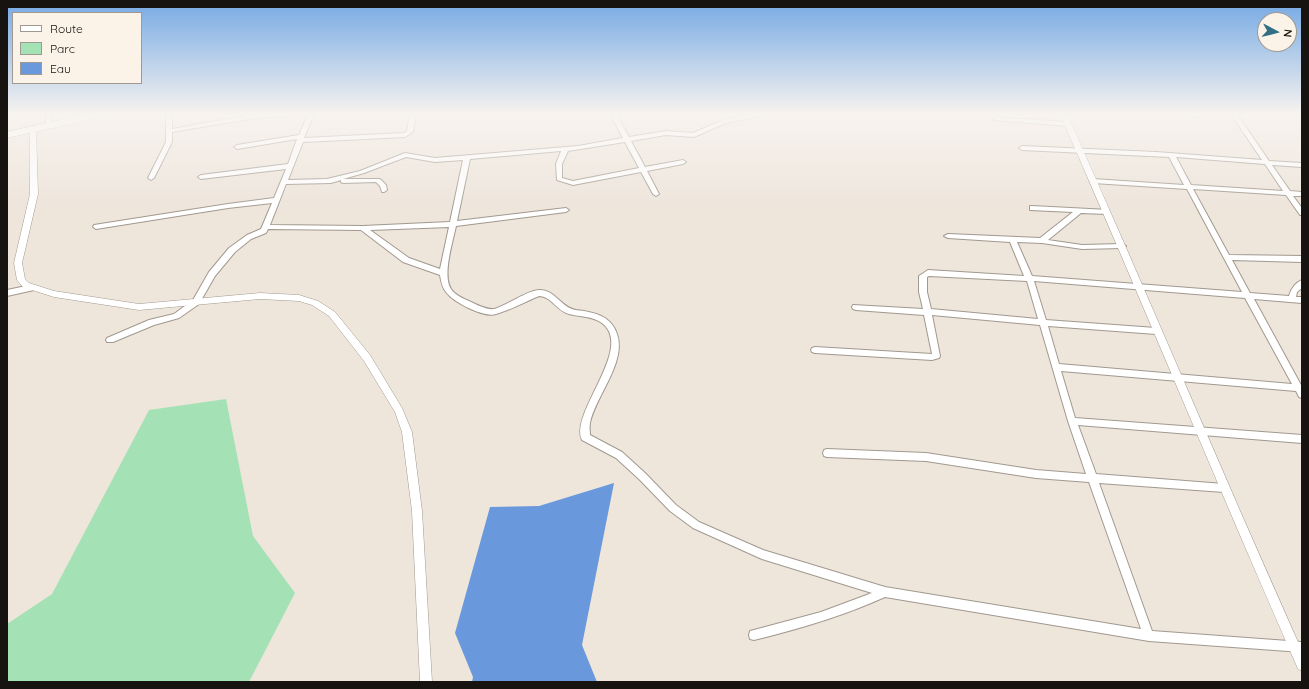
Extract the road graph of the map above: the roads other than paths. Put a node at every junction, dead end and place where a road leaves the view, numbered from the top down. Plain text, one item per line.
1 (33, 146) edge
2 (167, 146) edge
3 (243, 146) edge
4 (298, 146) edge
5 (588, 146) edge
6 (628, 146) edge
7 (1078, 146) edge
8 (1255, 146) edge
9 (237, 147) dead end
10 (1022, 148) dead end
11 (565, 150) junction
12 (1080, 150) junction
13 (1172, 156) junction
14 (467, 157) junction
15 (683, 162) dead end
16 (1266, 162) junction
17 (1302, 165) edge
18 (290, 166) junction
19 (642, 170) junction
20 (201, 177) dead end
21 (151, 178) dead end
22 (327, 181) junction
23 (1093, 181) junction
24 (284, 182) junction
25 (1187, 186) junction
26 (384, 190) dead end
27 (1287, 192) junction
28 (656, 194) dead end
29 (1302, 194) edge
30 (277, 200) junction
31 (1032, 208) dead end
32 (566, 210) dead end
33 (1079, 211) junction
34 (1107, 212) junction
35 (1302, 213) edge
36 (453, 224) junction
37 (96, 227) dead end
38 (267, 227) junction
39 (363, 228) junction
40 (948, 236) dead end
41 (1013, 240) junction
42 (1042, 241) junction
43 (1122, 246) junction
44 (1226, 257) junction
45 (1302, 259) edge
46 (444, 273) junction
47 (21, 280) junction
48 (1030, 280) junction
49 (1302, 283) edge
50 (1138, 286) junction
51 (31, 288) junction
52 (7, 292) edge
53 (1249, 295) junction
54 (1292, 299) junction
55 (1302, 300) edge
56 (196, 302) junction
57 (856, 307) dead end
58 (928, 313) junction
59 (1044, 321) junction
60 (1156, 330) junction
61 (110, 340) dead end
62 (815, 350) dead end
63 (1055, 368) junction
64 (1177, 378) junction
65 (1301, 390) edge
66 (1072, 421) junction
67 (1198, 429) junction
68 (1302, 439) edge
69 (827, 453) dead end
70 (1092, 478) junction
71 (1224, 488) junction
72 (885, 592) junction
73 (754, 635) dead end
74 (1149, 636) junction
75 (1299, 647) edge
76 (1302, 665) edge
77 (426, 682) edge

1 - 47 street
2 - 21 street
3 - 9 street
4 - 18 street
5 - 11 street
6 - 19 street
7 - 12 street
8 - 16 street
10 - 12 street
11 - 14 street
11 - 19 street
12 - 13 street
12 - 23 street
13 - 16 street
13 - 25 street
14 - 22 street
14 - 36 street
15 - 19 street
16 - 17 street
16 - 27 street
18 - 20 street
18 - 24 street
19 - 28 street
22 - 24 street
22 - 26 street
23 - 25 street
23 - 34 street
24 - 30 street
25 - 27 street
25 - 44 street
27 - 29 street
27 - 35 street
30 - 37 street
30 - 38 street
31 - 33 street
32 - 36 street
33 - 34 street
33 - 42 street
34 - 43 street
36 - 39 street
36 - 46 street
38 - 39 street
38 - 56 street
39 - 46 street
40 - 41 street
41 - 42 street
41 - 48 street
42 - 43 street
43 - 50 street
44 - 45 street
44 - 53 street
46 - 72 street
47 - 51 street
47 - 52 street
48 - 50 street
48 - 58 street
48 - 59 street
49 - 54 street
50 - 53 street
50 - 60 street
51 - 52 street
51 - 56 street
53 - 54 street
53 - 65 street
54 - 55 street
56 - 61 street
56 - 77 street
57 - 58 street
58 - 59 street
58 - 62 street
59 - 60 street
59 - 63 street
60 - 64 street
63 - 64 street
63 - 66 street
64 - 65 street
64 - 67 street
66 - 67 street
66 - 70 street
67 - 68 street
67 - 71 street
69 - 70 street
70 - 71 street
70 - 74 street
71 - 75 street
72 - 73 street
72 - 74 street
74 - 75 street
75 - 76 street

